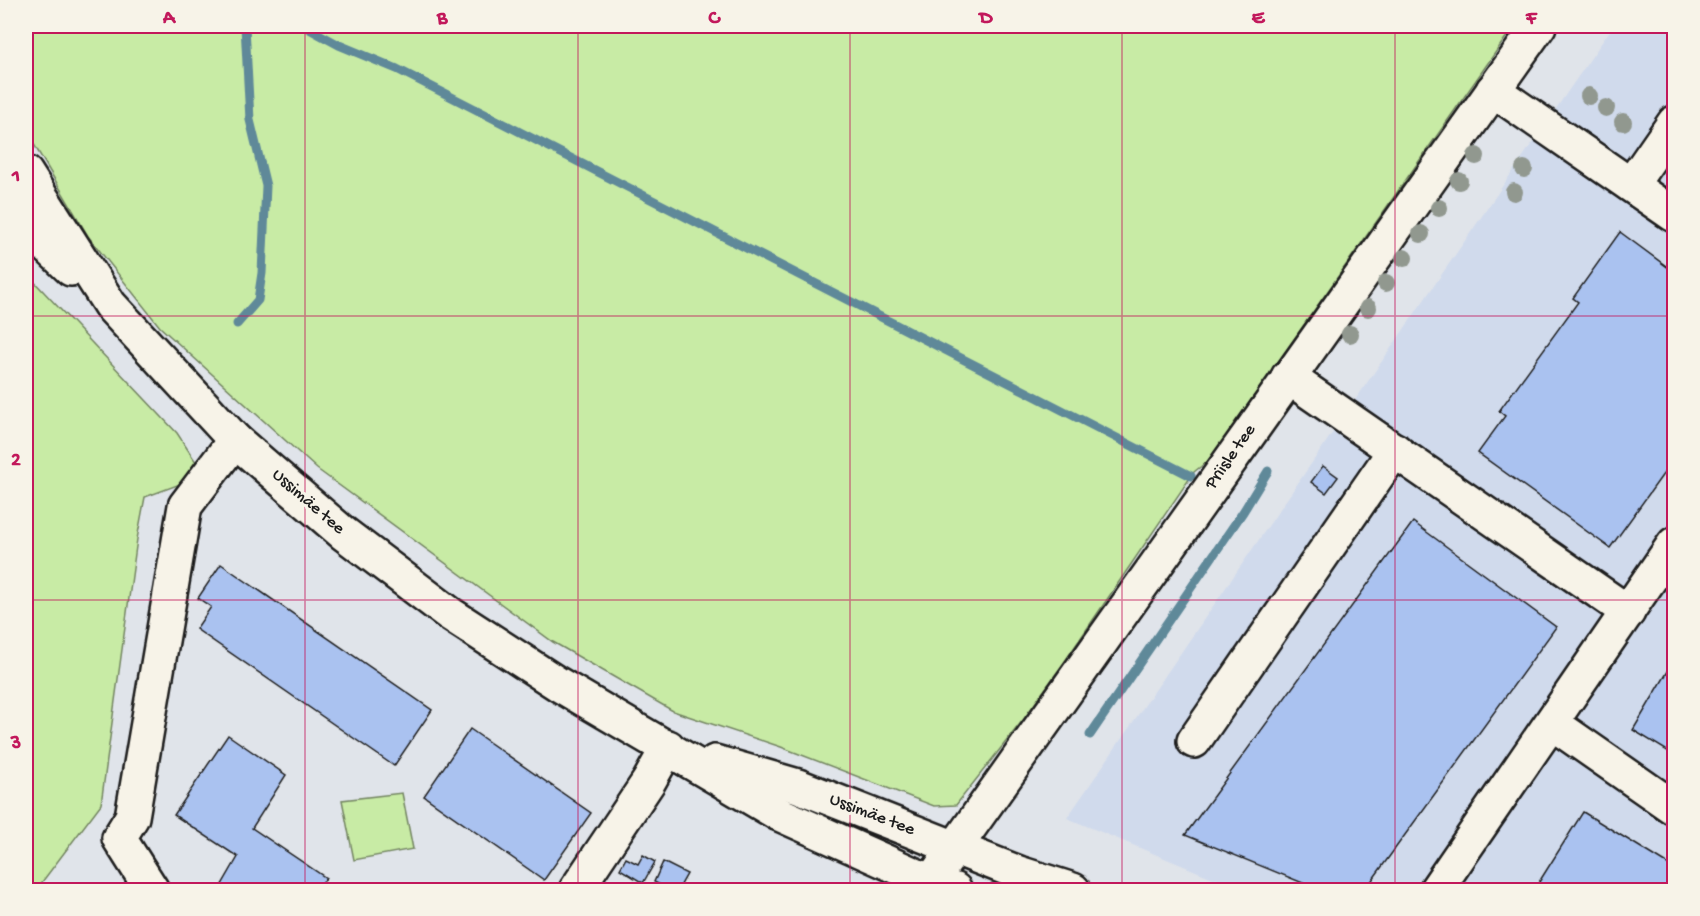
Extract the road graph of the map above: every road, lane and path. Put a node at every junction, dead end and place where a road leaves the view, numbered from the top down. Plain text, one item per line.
1 (1539, 26) edge
2 (1494, 90) junction
3 (1674, 123) edge
4 (26, 173) edge
5 (1631, 185) junction
6 (32, 206) edge
7 (1674, 215) edge
8 (1288, 377) junction
9 (236, 440) junction
10 (1395, 450) junction
11 (1674, 544) edge
12 (1628, 612) junction
13 (1552, 723) junction
14 (1194, 741) dead end
15 (668, 747) junction
16 (1674, 808) edge
17 (955, 847) junction
18 (937, 888) edge
19 (152, 891) edge
20 (576, 891) edge
21 (1073, 891) edge
22 (1436, 891) edge

1 - 2 street, Priisle tee
2 - 5 street
2 - 8 street, Priisle tee
3 - 5 street
4 - 6 street, Ussimäe tee
5 - 7 street
6 - 9 street, Ussimäe tee
8 - 10 street
8 - 17 street, Priisle tee
9 - 15 street, Ussimäe tee
9 - 19 street
10 - 12 street
10 - 14 street
11 - 12 street
12 - 13 street
13 - 16 street
13 - 22 street
15 - 17 street, Ussimäe tee
15 - 18 street, Ussimäe tee
15 - 20 street
17 - 18 street, Priisle tee
17 - 21 street, Ussimäe tee

